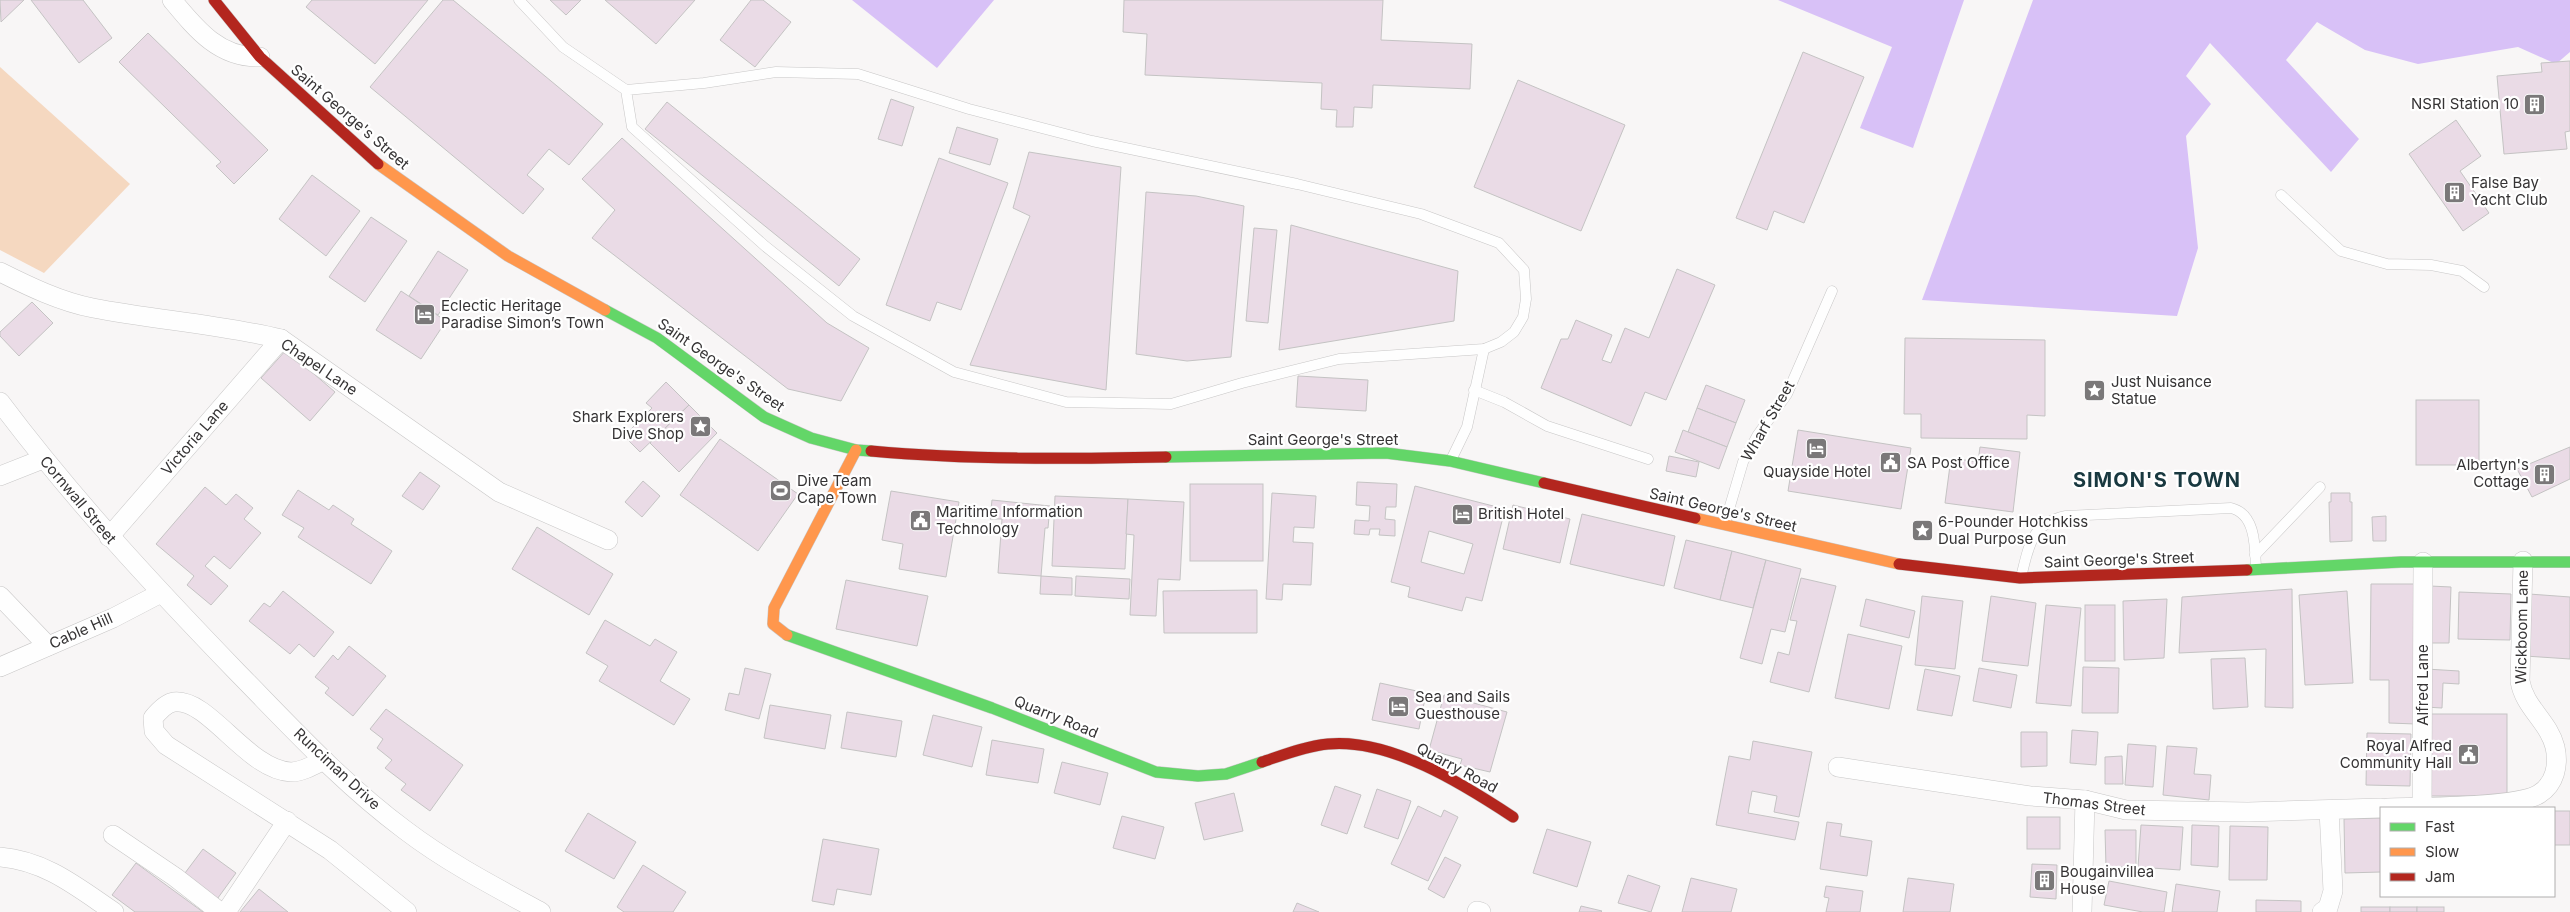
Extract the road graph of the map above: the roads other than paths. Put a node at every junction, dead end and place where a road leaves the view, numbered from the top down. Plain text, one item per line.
1 (172, 0) edge
2 (214, 0) edge
3 (519, 0) edge
4 (260, 57) junction
5 (626, 90) junction
6 (2281, 195) dead end
7 (0, 272) edge
8 (2484, 287) dead end
9 (1832, 291) dead end
10 (281, 339) junction
11 (1484, 349) junction
12 (1474, 390) junction
13 (0, 402) edge
14 (856, 450) junction
15 (43, 459) junction
16 (1648, 459) dead end
17 (1450, 461) junction
18 (0, 476) edge
19 (2320, 486) dead end
20 (1724, 526) junction
21 (109, 537) junction
22 (608, 540) dead end
23 (2255, 555) junction
24 (2423, 562) junction
25 (2523, 562) junction
26 (2570, 562) edge
27 (2256, 569) junction
28 (2020, 578) junction
29 (161, 593) junction
30 (0, 596) edge
31 (48, 646) junction
32 (0, 667) edge
33 (324, 760) junction
34 (1838, 768) dead end
35 (2085, 800) junction
36 (2422, 807) joint
37 (2380, 808) edge
38 (2329, 810) junction
39 (1513, 818) dead end
40 (287, 821) junction
41 (113, 834) dead end
42 (0, 857) edge
43 (114, 912) edge
44 (220, 912) edge
45 (226, 912) edge
46 (408, 912) edge
47 (541, 912) edge
48 (2082, 912) edge
49 (2322, 912) edge

1 - 4 street
2 - 4 main road, Saint George's Street
3 - 5 lane
4 - 14 main road, Saint George's Street
5 - 11 lane
5 - 11 lane
6 - 8 lane
7 - 10 street, Chapel Lane
9 - 20 lane, Wharf Street
10 - 21 street, Victoria Lane
10 - 22 street, Chapel Lane
11 - 12 lane
12 - 16 lane
12 - 17 lane
13 - 15 street, Cornwall Street
14 - 17 main road, Saint George's Street
14 - 39 main road, Quarry Road
15 - 18 street
15 - 21 street, Cornwall Street
17 - 20 main road, Saint George's Street
19 - 23 lane
20 - 28 main road, Saint George's Street
21 - 29 street, Cornwall Street
23 - 27 lane
23 - 28 lane
24 - 25 main road, Saint George's Street
24 - 27 main road, Saint George's Street
24 - 36 street, Alfred Lane
25 - 26 main road, Saint George's Street
25 - 36 street, Wickboom Lane
27 - 28 main road, Saint George's Street
29 - 31 street, Cable Hill
29 - 33 street, Runciman Drive
30 - 31 street
31 - 32 street, Cable Hill
33 - 40 street
33 - 47 street, Runciman Drive
34 - 35 street, Thomas Street
35 - 38 street, Thomas Street
35 - 48 street
37 - 38 street, Thomas Street
38 - 49 street
40 - 45 street
40 - 46 street
41 - 44 street
42 - 43 street

